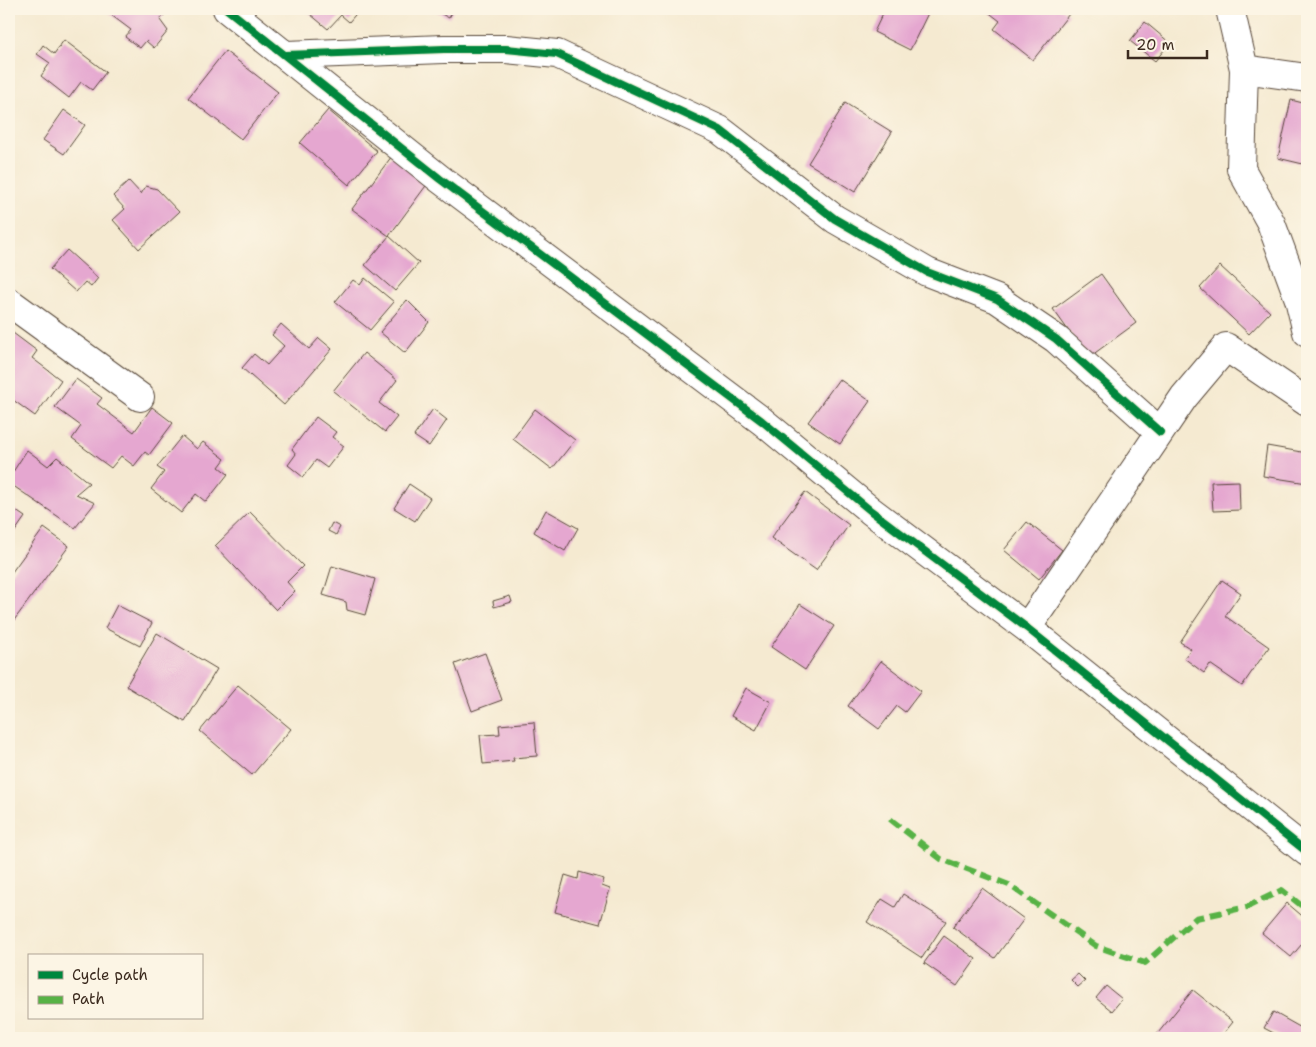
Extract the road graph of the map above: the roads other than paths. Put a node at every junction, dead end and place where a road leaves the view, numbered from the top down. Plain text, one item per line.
1 (227, 9) edge
2 (1230, 9) edge
3 (286, 56) junction
4 (1244, 69) junction
5 (1307, 78) edge
6 (9, 302) edge
7 (1307, 332) edge
8 (140, 397) dead end
9 (1307, 402) edge
10 (1160, 432) junction
11 (1027, 628) junction
12 (1307, 852) edge

1 - 3 street
2 - 4 street
3 - 10 street
3 - 11 street
4 - 5 street
4 - 7 street
6 - 8 street
9 - 10 street
10 - 11 street
11 - 12 street

